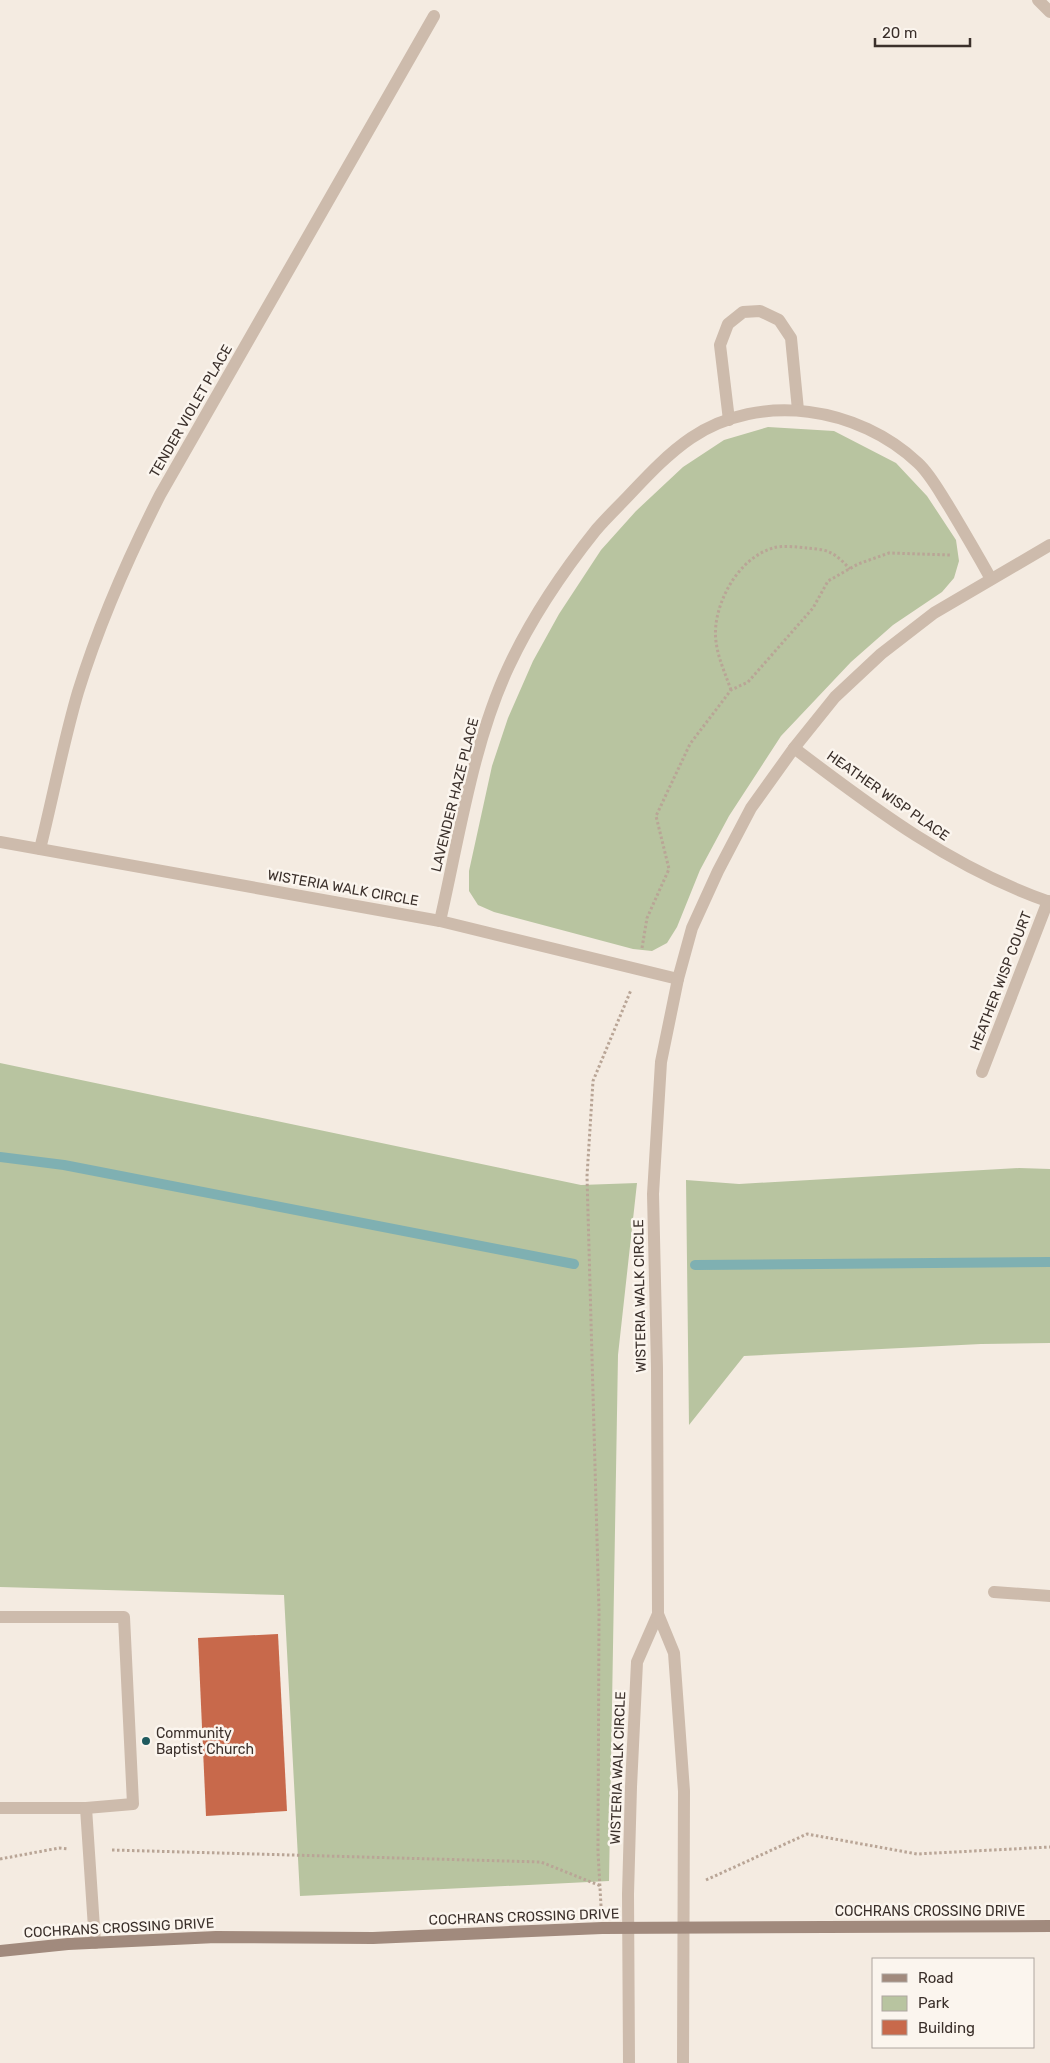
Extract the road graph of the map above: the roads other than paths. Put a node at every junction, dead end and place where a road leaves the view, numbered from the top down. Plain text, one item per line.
1 (1038, 0) edge
2 (1050, 12) edge
3 (434, 16) dead end
4 (798, 410) junction
5 (728, 420) junction
6 (1050, 545) edge
7 (991, 579) junction
8 (794, 748) junction
9 (0, 842) edge
10 (40, 849) junction
11 (1049, 902) edge
12 (440, 921) junction
13 (678, 979) junction
14 (982, 1072) dead end
15 (994, 1592) dead end
16 (1050, 1596) edge
17 (658, 1614) junction
18 (0, 1617) edge
19 (0, 1808) edge
20 (86, 1808) junction
21 (1050, 1926) edge
22 (629, 1928) junction
23 (684, 1928) junction
24 (95, 1943) junction
25 (0, 1951) edge
26 (629, 2063) edge
27 (683, 2063) edge

1 - 2 street
3 - 10 street, TENDER VIOLET PLACE
4 - 5 street, LAVENDER HAZE PLACE
4 - 5 street
4 - 7 street, LAVENDER HAZE PLACE
5 - 12 street, LAVENDER HAZE PLACE
6 - 7 street, WISTERIA WALK CIRCLE
7 - 8 street, WISTERIA WALK CIRCLE
8 - 11 street, HEATHER WISP PLACE
8 - 13 street, WISTERIA WALK CIRCLE
9 - 10 street, WISTERIA WALK CIRCLE
10 - 12 street, WISTERIA WALK CIRCLE
11 - 14 street, HEATHER WISP COURT
12 - 13 street, WISTERIA WALK CIRCLE
13 - 17 street, WISTERIA WALK CIRCLE
15 - 16 street
17 - 22 street, WISTERIA WALK CIRCLE
17 - 23 street, WISTERIA WALK CIRCLE
18 - 20 street
19 - 20 street
20 - 24 street
21 - 23 street, COCHRANS CROSSING DRIVE
22 - 23 street, COCHRANS CROSSING DRIVE
22 - 24 street, COCHRANS CROSSING DRIVE
22 - 26 street, WISTERIA WALK CIRCLE
23 - 27 street, WISTERIA WALK CIRCLE
24 - 25 street, COCHRANS CROSSING DRIVE

